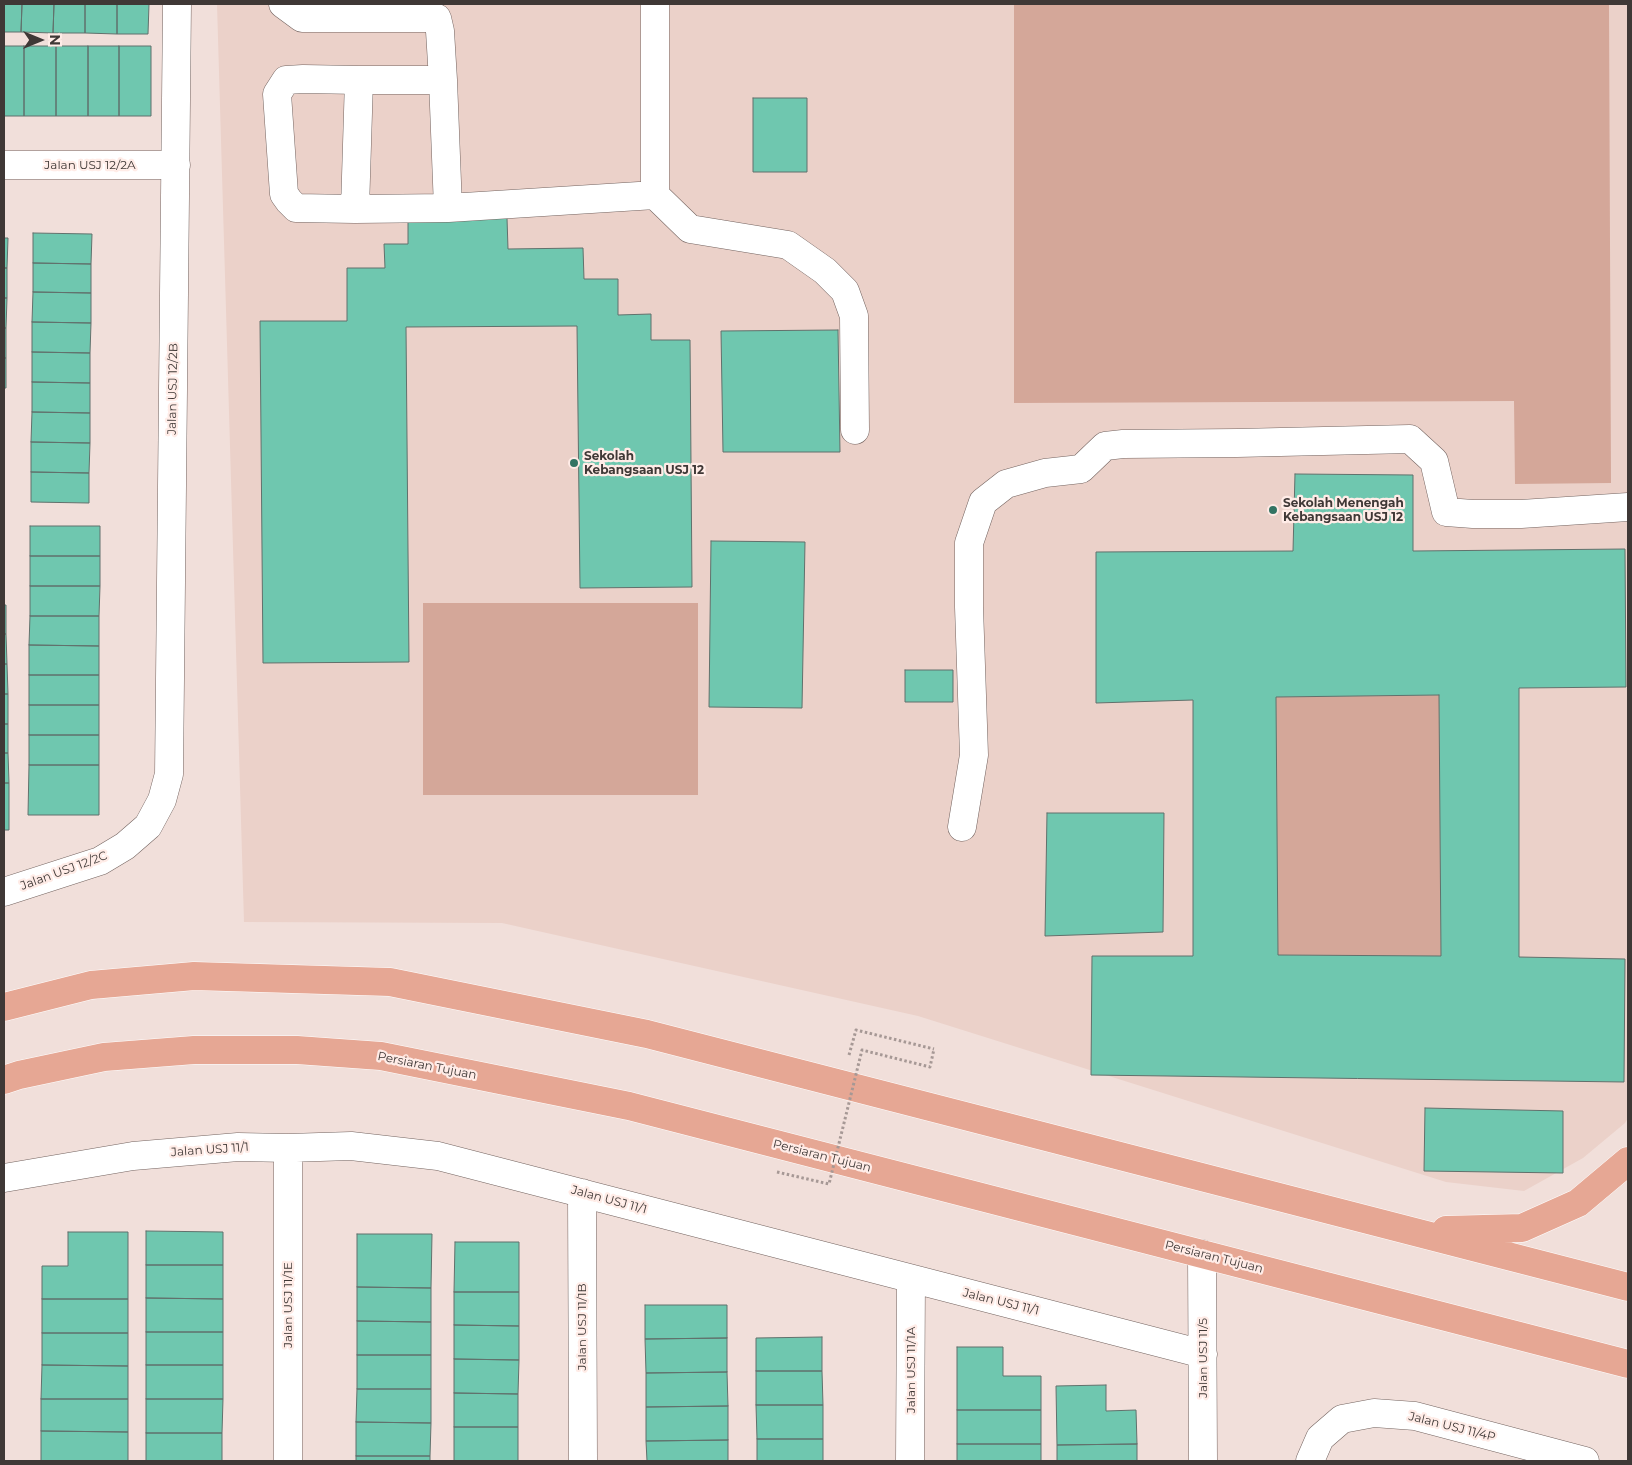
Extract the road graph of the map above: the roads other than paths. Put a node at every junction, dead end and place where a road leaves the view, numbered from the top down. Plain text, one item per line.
1 (177, 4) edge
2 (283, 4) edge
3 (655, 4) edge
4 (438, 11) edge
5 (359, 80) junction
6 (443, 80) junction
7 (4, 165) edge
8 (176, 165) junction
9 (655, 195) junction
10 (448, 208) junction
11 (355, 209) junction
12 (855, 430) dead end
13 (1628, 507) edge
14 (169, 774) joint
15 (962, 827) dead end
16 (4, 892) edge
17 (4, 1007) edge
18 (4, 1080) edge
19 (288, 1148) junction
20 (1628, 1161) edge
21 (4, 1178) edge
22 (582, 1193) junction
23 (1412, 1231) junction
24 (1202, 1254) junction
25 (911, 1279) junction
26 (1628, 1286) edge
27 (1203, 1354) junction
28 (1628, 1364) edge
29 (288, 1461) edge
30 (583, 1461) edge
31 (910, 1461) edge
32 (1203, 1461) edge
33 (1310, 1461) edge
34 (1585, 1461) edge

1 - 8 street, Jalan USJ 12/2B
2 - 4 street
3 - 9 street
4 - 6 street
5 - 6 street
5 - 11 street
5 - 11 street
6 - 10 street
7 - 8 street, Jalan USJ 12/2A
8 - 14 street, Jalan USJ 12/2B
9 - 10 street
9 - 12 street
10 - 11 street
13 - 15 street
14 - 16 street, Jalan USJ 12/2C
17 - 23 main road
18 - 24 main road, Persiaran Tujuan
19 - 21 street, Jalan USJ 11/1
19 - 22 street, Jalan USJ 11/1
19 - 29 street, Jalan USJ 11/1E
20 - 23 main road
22 - 25 street, Jalan USJ 11/1
22 - 30 street, Jalan USJ 11/1B
23 - 26 main road
24 - 27 street, Jalan USJ 11/5
24 - 28 main road, Persiaran Tujuan
25 - 27 street, Jalan USJ 11/1
25 - 31 street, Jalan USJ 11/1A
27 - 32 street, Jalan USJ 11/5
33 - 34 street, Jalan USJ 11/4P

